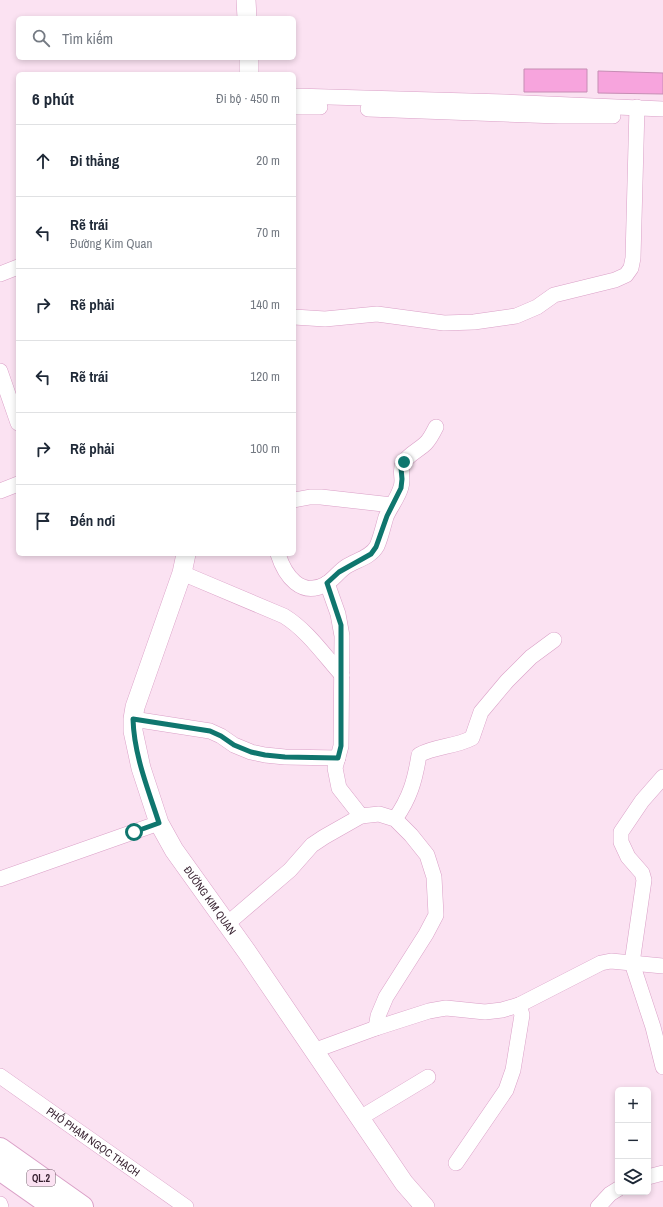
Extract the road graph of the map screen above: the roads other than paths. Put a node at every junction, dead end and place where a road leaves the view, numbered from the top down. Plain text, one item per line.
1 (246, 0) edge
2 (247, 16) edge
3 (249, 60) edge
4 (249, 72) edge
5 (296, 96) edge
6 (296, 107) edge
7 (646, 110) edge
8 (16, 268) edge
9 (0, 274) edge
10 (296, 317) edge
11 (0, 371) edge
12 (16, 417) edge
13 (436, 428) dead end
14 (16, 485) edge
15 (0, 491) edge
16 (296, 500) edge
17 (392, 505) junction
18 (186, 556) edge
19 (279, 556) edge
20 (182, 573) junction
21 (327, 583) junction
22 (554, 640) dead end
23 (342, 675) junction
24 (133, 719) junction
25 (338, 758) junction
26 (663, 777) edge
27 (361, 816) junction
28 (395, 819) junction
29 (159, 823) junction
30 (0, 879) edge
31 (227, 924) junction
32 (632, 963) junction
33 (663, 966) edge
34 (519, 1005) junction
35 (376, 1028) junction
36 (313, 1051) junction
37 (663, 1067) edge
38 (0, 1076) edge
39 (428, 1077) dead end
40 (360, 1118) junction
41 (0, 1149) edge
42 (456, 1163) dead end
43 (0, 1169) edge
44 (663, 1173) edge
45 (651, 1176) edge
46 (615, 1191) edge
47 (0, 1204) edge
48 (1, 1207) edge
49 (54, 1207) edge
50 (82, 1207) edge
51 (186, 1207) edge
52 (425, 1207) edge
53 (598, 1207) edge

1 - 2 main road
3 - 4 main road
5 - 7 street
6 - 7 street
7 - 10 street
8 - 9 street
11 - 12 street
13 - 17 street
14 - 15 street
16 - 17 street
17 - 21 street
18 - 20 main road, ĐƯỜNG KIM QUAN
19 - 21 street
20 - 23 street
20 - 24 main road, ĐƯỜNG KIM QUAN
21 - 23 street
22 - 28 street
23 - 25 street
24 - 25 street
24 - 29 main road, ĐƯỜNG KIM QUAN
25 - 27 street
26 - 32 street
27 - 28 street
27 - 31 street
28 - 35 street
29 - 30 street
29 - 31 main road, ĐƯỜNG KIM QUAN
31 - 36 main road, ĐƯỜNG KIM QUAN
32 - 33 street
32 - 34 street
32 - 37 street
34 - 35 street
34 - 42 street
35 - 36 street
36 - 40 main road, ĐƯỜNG KIM QUAN
38 - 51 street, PHỐ PHẠM NGỌC THẠCH
39 - 40 street
40 - 52 main road, ĐƯỜNG KIM QUAN
41 - 50 highway, QL.2
43 - 49 highway, QL.2
44 - 45 street
46 - 53 street
47 - 48 street

